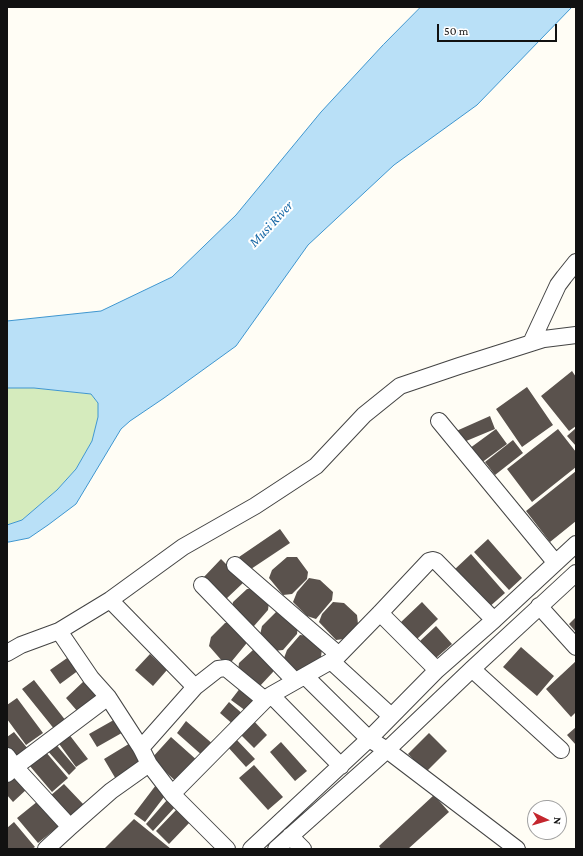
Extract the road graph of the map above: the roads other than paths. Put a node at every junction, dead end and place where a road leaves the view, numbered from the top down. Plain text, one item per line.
1 (576, 262) edge
2 (576, 335) edge
3 (531, 343) junction
4 (439, 422) dead end
5 (576, 544) edge
6 (555, 562) junction
7 (235, 565) dead end
8 (576, 573) edge
9 (202, 585) dead end
10 (110, 600) junction
11 (539, 606) junction
12 (380, 613) junction
13 (494, 620) junction
14 (59, 631) junction
15 (576, 647) edge
16 (7, 653) edge
17 (335, 658) junction
18 (472, 669) junction
19 (437, 670) junction
20 (300, 679) junction
21 (195, 687) junction
22 (108, 697) junction
23 (268, 698) junction
24 (391, 716) junction
25 (370, 739) junction
26 (141, 748) junction
27 (387, 750) junction
28 (561, 750) dead end
29 (149, 764) junction
30 (10, 765) edge
31 (341, 766) junction
32 (172, 794) junction
33 (70, 826) junction
34 (290, 836) junction
35 (46, 849) edge
36 (227, 849) edge
37 (251, 849) edge
38 (276, 849) edge
39 (303, 849) edge
40 (517, 849) edge

1 - 3 street
2 - 3 street
3 - 10 street
4 - 6 street
5 - 6 street
6 - 13 street
7 - 17 street
8 - 11 street
9 - 20 street
10 - 14 street
10 - 21 street
11 - 15 street
11 - 18 street
12 - 13 street
12 - 17 street
12 - 19 street
13 - 19 street
14 - 16 street
14 - 22 street
17 - 20 street
17 - 24 street
18 - 27 street
18 - 28 street
19 - 24 street
20 - 23 street
20 - 25 street
21 - 23 street
21 - 26 street
22 - 26 street
22 - 30 street
23 - 31 street
23 - 32 street
24 - 25 street
25 - 27 street
25 - 31 street
26 - 29 street
27 - 34 street
27 - 40 street
29 - 32 street
29 - 33 street
30 - 33 street
31 - 37 street
32 - 36 street
33 - 35 street
34 - 38 street
34 - 39 street

